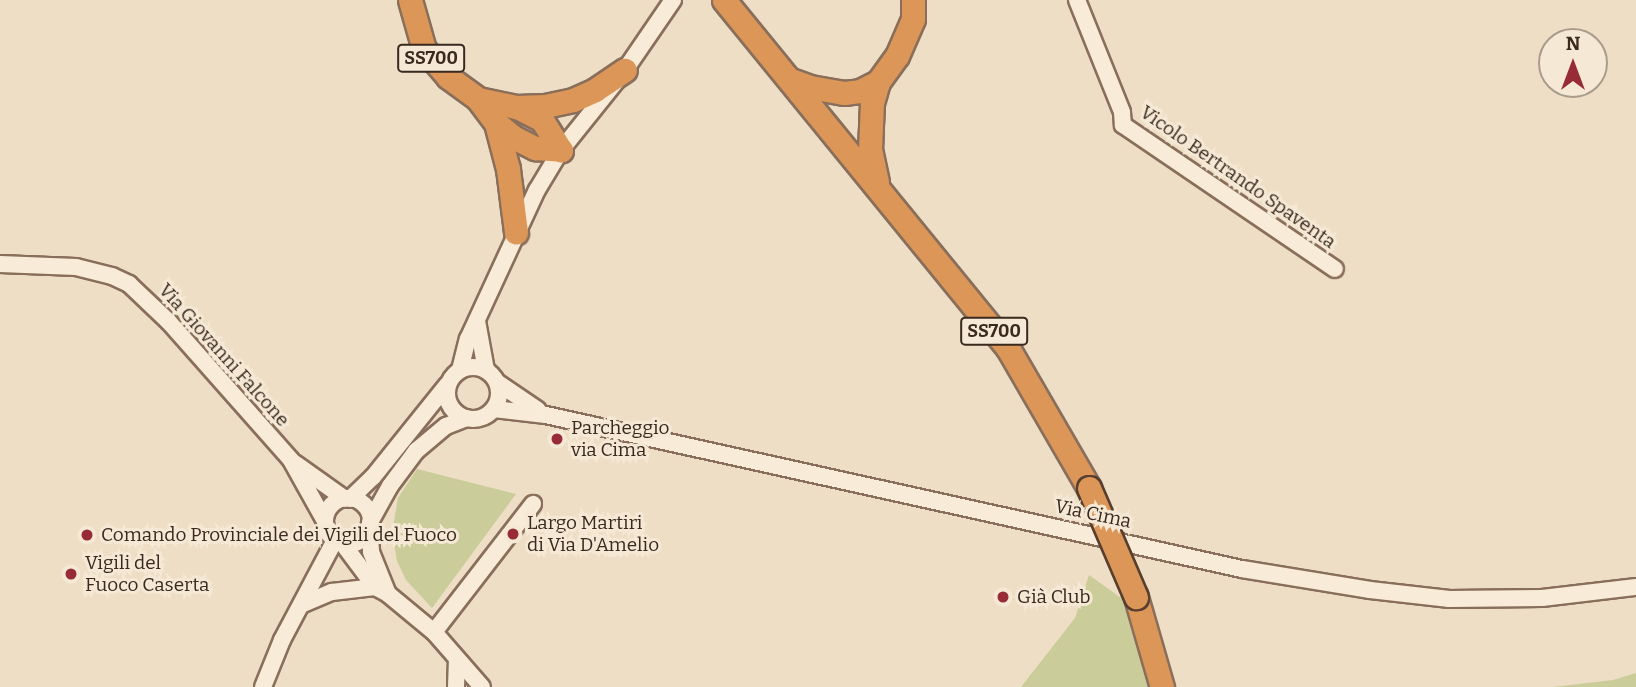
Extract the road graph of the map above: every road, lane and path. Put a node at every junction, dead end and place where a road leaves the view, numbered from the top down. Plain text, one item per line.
1 (410, 0) edge
2 (673, 0) edge
3 (724, 0) edge
4 (913, 0) edge
5 (1077, 0) edge
6 (625, 70) junction
7 (789, 79) junction
8 (878, 82) junction
9 (478, 99) junction
10 (516, 107) junction
11 (496, 123) junction
12 (561, 150) junction
13 (879, 188) junction
14 (516, 232) junction
15 (0, 264) edge
16 (1335, 270) dead end
17 (477, 321) junction
18 (486, 370) junction
19 (454, 376) junction
20 (498, 383) junction
21 (494, 409) junction
22 (546, 415) junction
23 (467, 418) junction
24 (291, 460) junction
25 (348, 499) junction
26 (533, 504) dead end
27 (325, 521) junction
28 (370, 525) junction
29 (339, 542) junction
30 (1636, 587) edge
31 (382, 591) junction
32 (302, 606) junction
33 (434, 632) junction
34 (457, 659) junction
35 (263, 687) edge
36 (456, 687) edge
37 (482, 687) edge
38 (1163, 687) edge

1 - 9 highway, SS700
2 - 6 street
3 - 7 highway, SS700
4 - 8 highway, SS700
5 - 16 street, Vicolo Bertrando Spaventa
6 - 10 highway, SS700
6 - 12 street
7 - 8 highway
7 - 13 highway, SS700
8 - 13 highway, SS700
9 - 10 highway, SS700
9 - 11 highway, SS700
10 - 12 highway, SS700
11 - 12 highway, SS700
11 - 14 highway, SS700
12 - 14 street
13 - 38 highway, SS700, bridge
14 - 17 street
15 - 24 street, Via Giovanni Falcone
17 - 18 street
17 - 19 street
18 - 19 street
18 - 20 street
19 - 23 street
19 - 25 street
20 - 21 street
20 - 22 street, Via Cima
21 - 22 street, Via Cima
21 - 23 street
22 - 30 street, Via Cima
23 - 28 street
24 - 25 street, Via Giovanni Falcone
24 - 27 street, Via Giovanni Falcone
25 - 27 street
25 - 28 street
26 - 33 street
27 - 29 street
28 - 29 street
28 - 31 street
29 - 31 street
29 - 32 street
31 - 32 street
31 - 33 street
32 - 35 street
33 - 34 street
34 - 36 street
34 - 37 street

